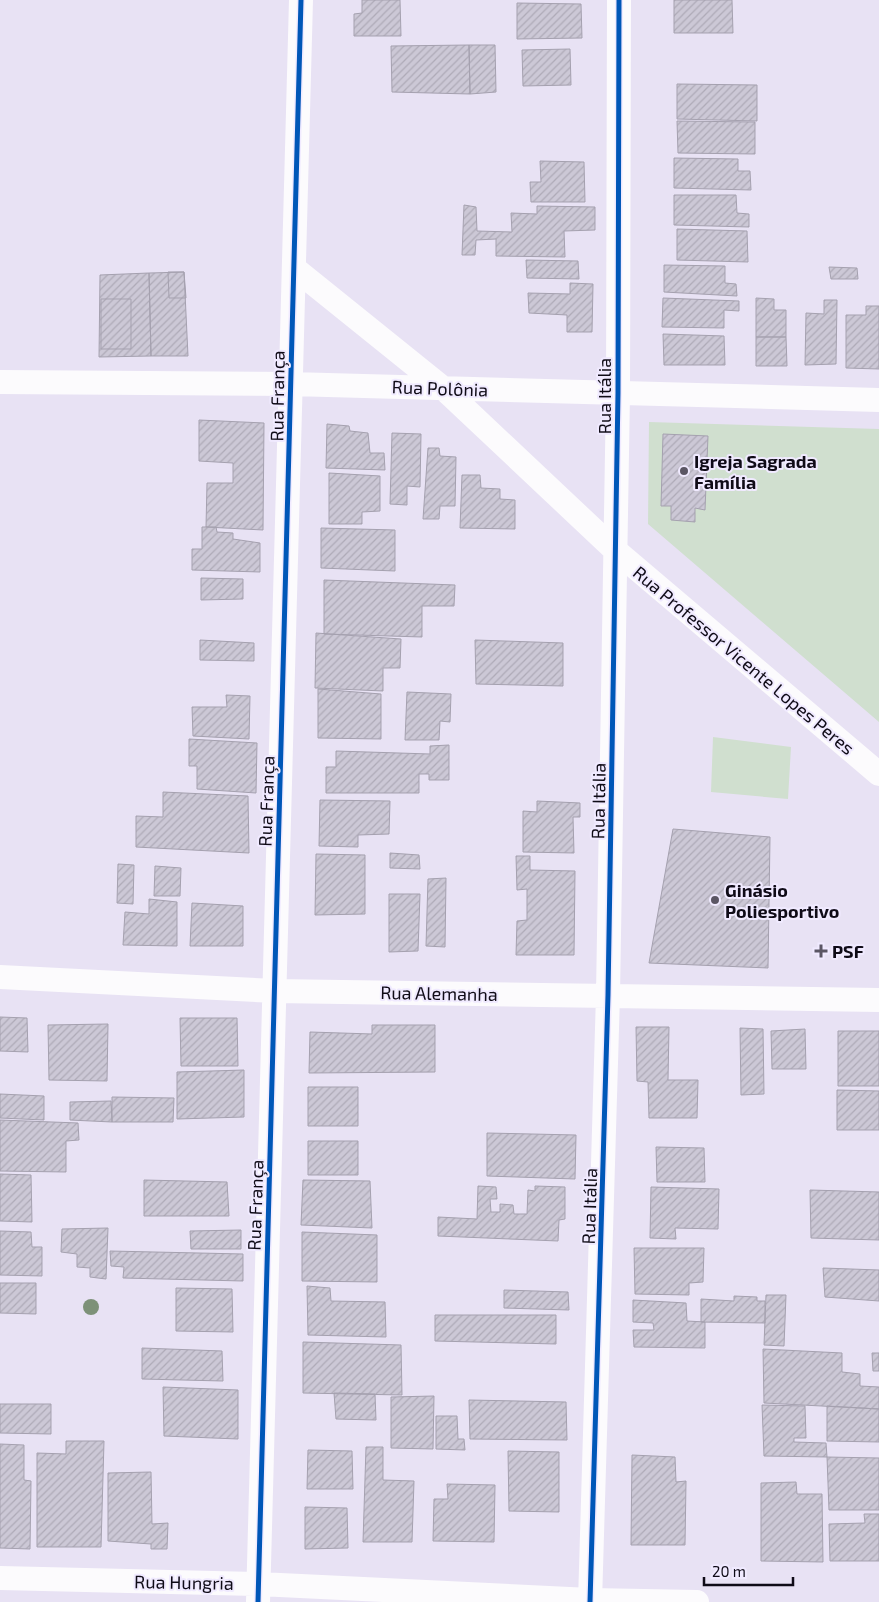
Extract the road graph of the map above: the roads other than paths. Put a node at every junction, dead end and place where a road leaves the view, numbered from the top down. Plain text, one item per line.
1 (301, 0) edge
2 (619, 0) edge
3 (294, 268) junction
4 (0, 382) edge
5 (291, 384) junction
6 (443, 388) junction
7 (618, 393) junction
8 (879, 400) edge
9 (616, 551) junction
10 (879, 774) edge
11 (0, 978) edge
12 (275, 991) junction
13 (608, 995) junction
14 (879, 1000) edge
15 (0, 1578) edge
16 (259, 1593) edge
17 (590, 1601) edge
18 (697, 1602) edge

1 - 3 street, Rua França
2 - 7 street, Rua Itália
3 - 5 street, Rua França
3 - 6 street, Rua Professor Vicente Lopes Peres
4 - 5 street, Rua Polônia
5 - 6 street, Rua Polônia
5 - 12 street, Rua França
6 - 7 street, Rua Polônia
6 - 9 street, Rua Professor Vicente Lopes Peres
7 - 8 street, Rua Polônia
7 - 9 street, Rua Itália
9 - 10 street, Rua Professor Vicente Lopes Peres
9 - 13 street, Rua Itália
11 - 12 street, Rua Alemanha
12 - 13 street, Rua Alemanha
12 - 16 street, Rua França
13 - 14 street, Rua Alemanha
13 - 17 street, Rua Itália
15 - 16 street, Rua Hungria
16 - 17 street, Rua Hungria
17 - 18 street, Rua Hungria

